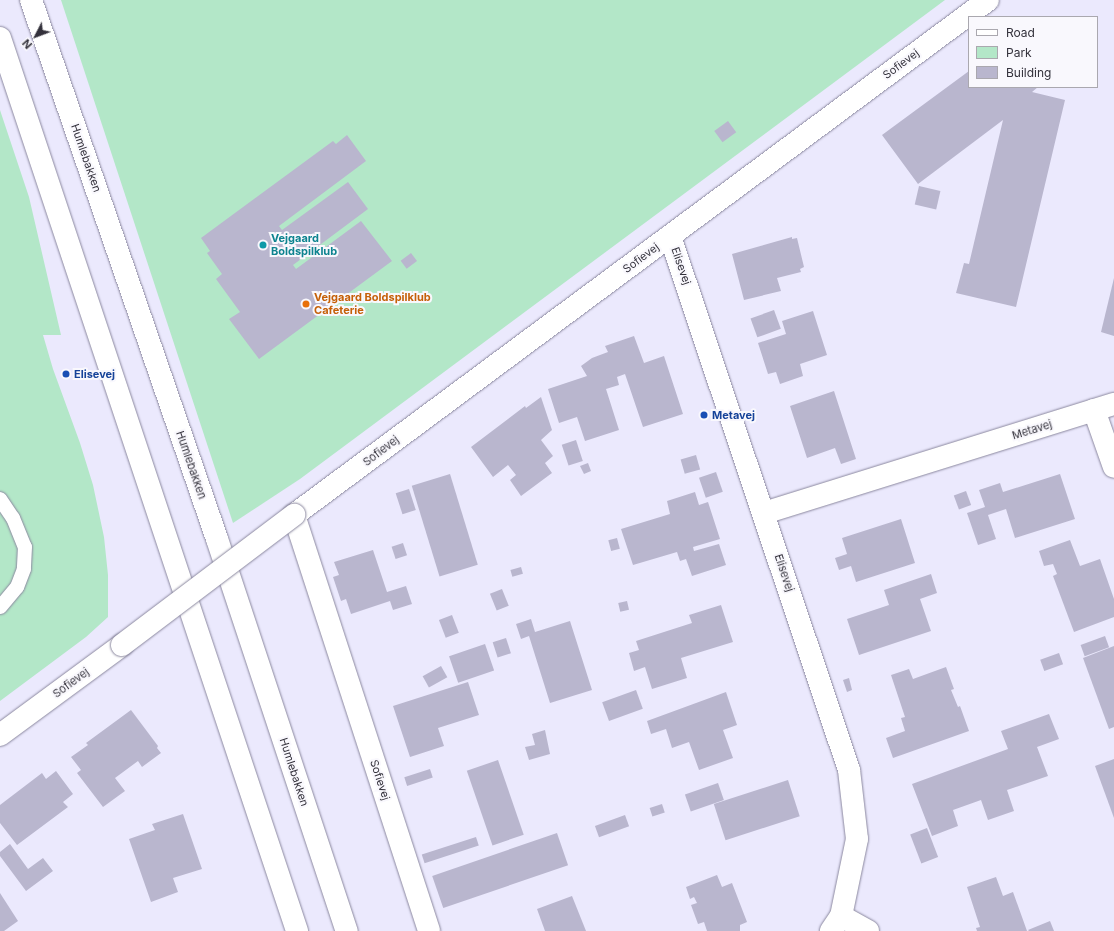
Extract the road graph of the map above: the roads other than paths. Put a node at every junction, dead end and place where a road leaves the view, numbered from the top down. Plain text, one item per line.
1 (31, 0) edge
2 (988, 0) edge
3 (0, 38) edge
4 (670, 236) junction
5 (1104, 407) edge
6 (1114, 467) edge
7 (0, 499) edge
8 (764, 513) junction
9 (294, 515) junction
10 (0, 607) edge
11 (0, 735) edge
12 (836, 923) edge
13 (298, 931) edge
14 (347, 931) edge
15 (429, 931) edge
16 (868, 931) edge

1 - 14 street, Humlebakken
2 - 4 street, Sofievej
3 - 13 street
4 - 8 street, Elisevej
4 - 9 street, Sofievej
5 - 6 street, Metavej
5 - 8 street, Metavej
7 - 10 lane
8 - 12 street, Elisevej
9 - 11 street, Sofievej, bridge
9 - 15 street, Sofievej
12 - 16 street, Elisevej

